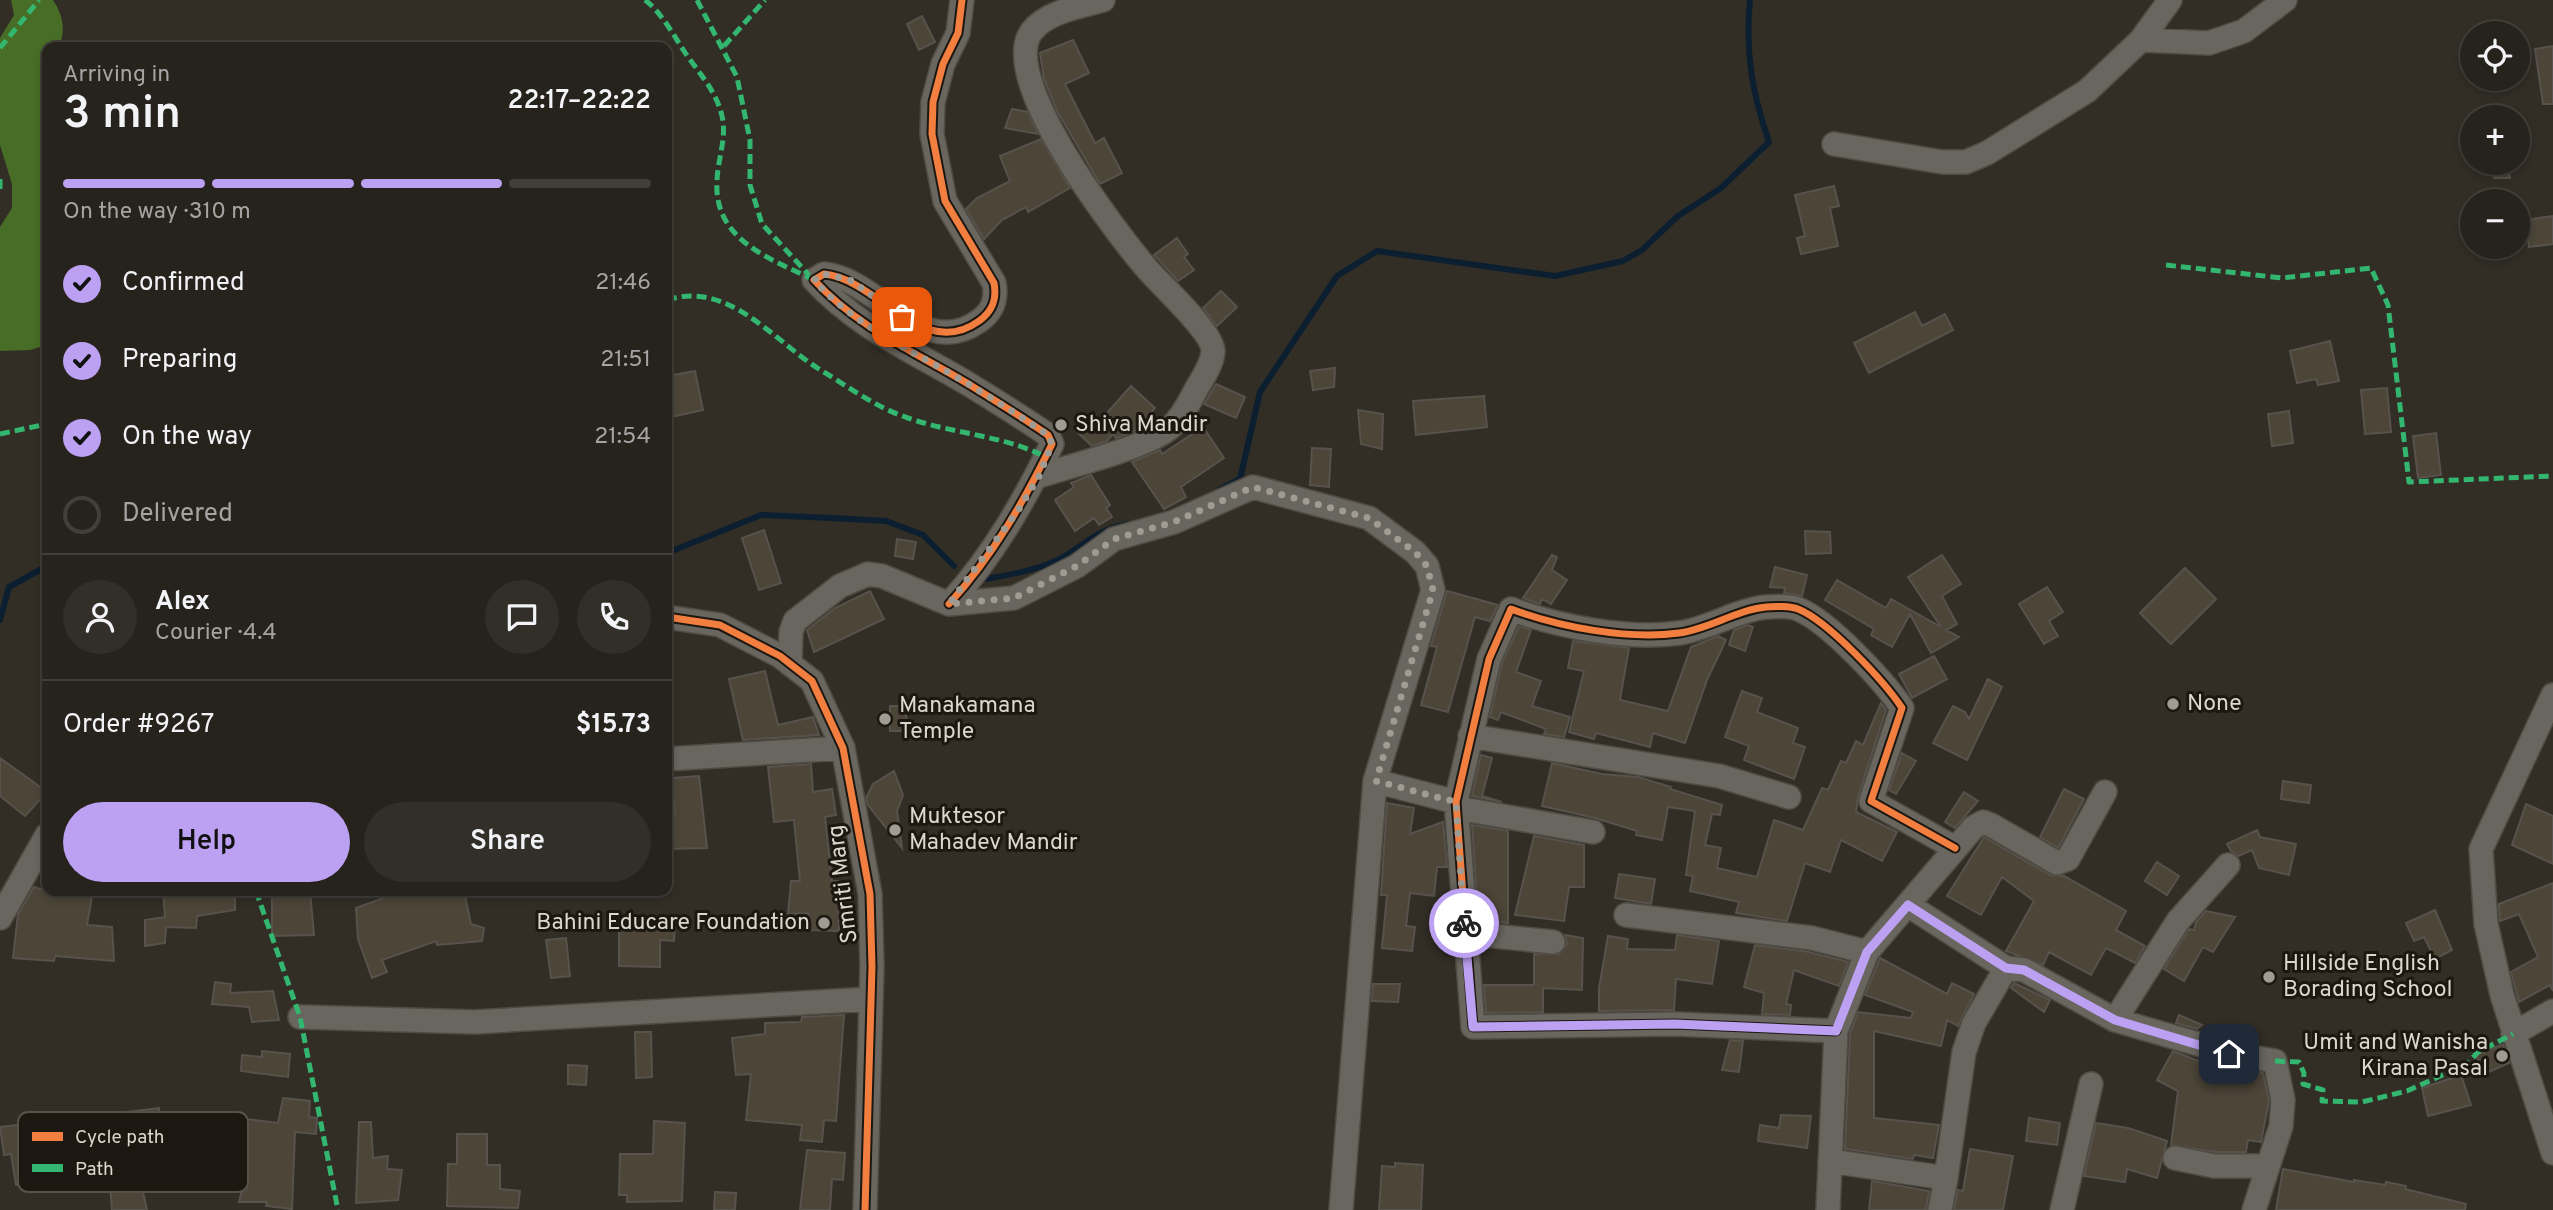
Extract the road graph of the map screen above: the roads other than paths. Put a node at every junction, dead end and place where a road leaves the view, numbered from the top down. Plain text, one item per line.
1 (962, 0) edge
2 (1103, 0) edge
3 (2170, 0) edge
4 (2285, 0) edge
5 (2141, 40) junction
6 (1834, 144) dead end
7 (1039, 476) junction
8 (949, 604) junction
9 (672, 618) edge
10 (790, 664) junction
11 (2553, 695) edge
12 (1470, 736) junction
13 (843, 748) junction
14 (672, 760) edge
15 (1376, 781) junction
16 (2105, 792) dead end
17 (1789, 797) dead end
18 (1457, 805) junction
19 (1593, 832) dead end
20 (42, 844) edge
21 (1955, 848) junction
22 (2228, 865) dead end
23 (1908, 905) junction
24 (1626, 915) dead end
25 (0, 918) edge
26 (1464, 933) junction
27 (1553, 942) dead end
28 (1867, 952) junction
29 (2006, 968) junction
30 (871, 999) junction
31 (2553, 1011) edge
32 (300, 1017) dead end
33 (2115, 1020) junction
34 (1836, 1031) junction
35 (2513, 1034) junction
36 (2091, 1084) dead end
37 (2553, 1153) edge
38 (2175, 1158) dead end
39 (1830, 1161) junction
40 (2266, 1166) junction
41 (1946, 1178) junction
42 (865, 1210) edge
43 (1341, 1210) edge
44 (1828, 1210) edge
45 (1940, 1210) edge
46 (2062, 1210) edge
47 (2254, 1210) edge

1 - 7 street
2 - 7 street
3 - 5 street
4 - 5 street
5 - 6 street
7 - 8 street
8 - 10 street
8 - 15 street
9 - 10 street, Smriti Marg
10 - 13 street, Smriti Marg
11 - 35 street
12 - 17 street
12 - 18 street
12 - 21 street
13 - 14 street
13 - 30 street, Smriti Marg
15 - 18 street
15 - 43 street
16 - 21 street
18 - 19 street
18 - 26 street
20 - 25 street
21 - 23 street
22 - 33 street
23 - 28 street
23 - 29 street
24 - 28 street
26 - 27 street
26 - 34 street
28 - 34 street
29 - 33 street
29 - 41 street
30 - 32 street
30 - 42 street, Smriti Marg
31 - 35 street
33 - 40 street
34 - 39 street
35 - 37 street
36 - 46 street
38 - 40 street
39 - 41 street
39 - 44 street
40 - 47 street
41 - 45 street

